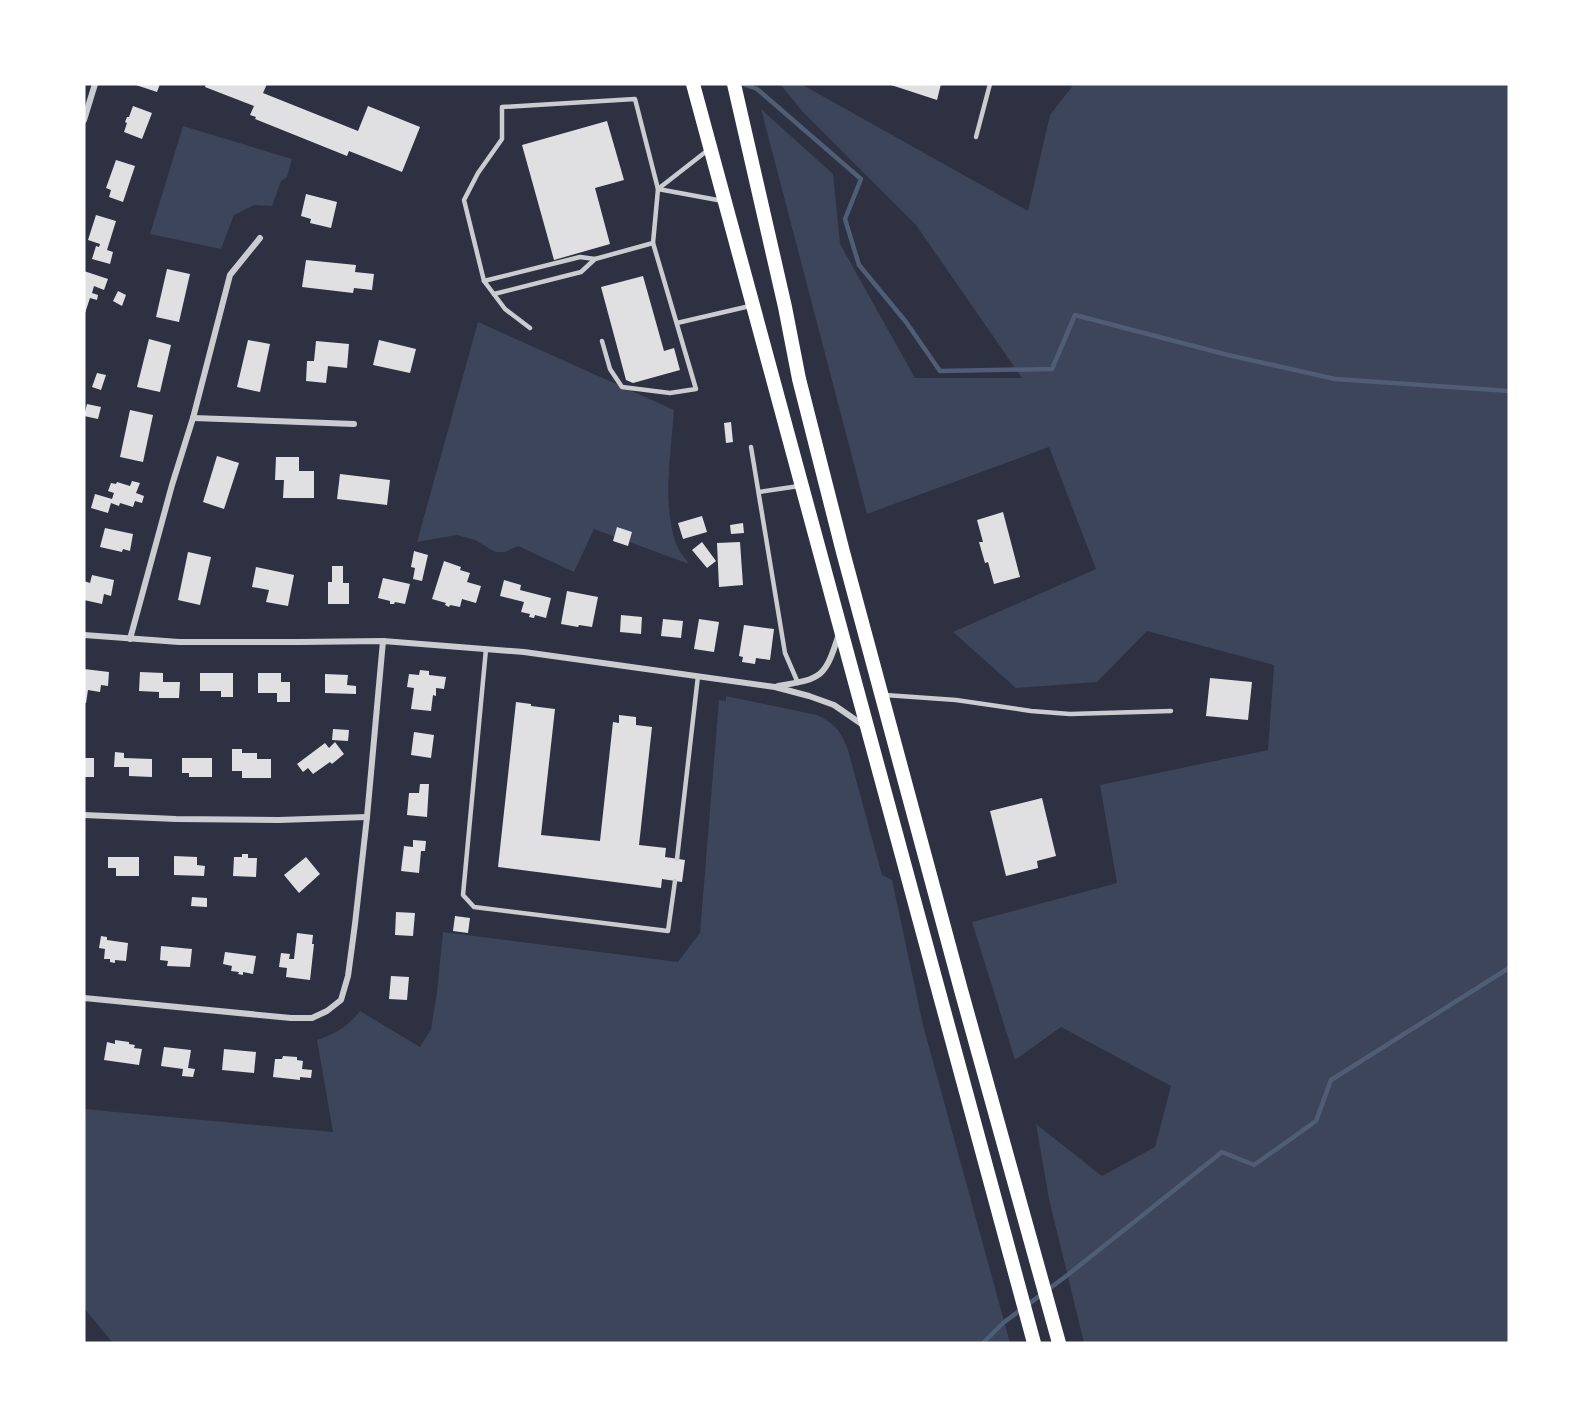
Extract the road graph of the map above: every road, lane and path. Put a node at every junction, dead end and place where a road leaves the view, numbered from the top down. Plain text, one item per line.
1 (95, 84) edge
2 (693, 84) edge
3 (734, 84) edge
4 (990, 84) edge
5 (84, 120) edge
6 (976, 137) dead end
7 (710, 148) junction
8 (658, 189) junction
9 (724, 201) junction
10 (260, 238) dead end
11 (653, 243) junction
12 (595, 259) junction
13 (484, 281) junction
14 (494, 294) junction
15 (752, 305) junction
16 (677, 323) junction
17 (530, 328) dead end
18 (602, 341) dead end
19 (193, 418) junction
20 (354, 424) dead end
21 (751, 447) dead end
22 (802, 486) junction
23 (759, 492) junction
24 (841, 628) junction
25 (84, 635) edge
26 (130, 639) junction
27 (383, 641) junction
28 (486, 649) junction
29 (698, 676) junction
30 (798, 683) junction
31 (775, 687) junction
32 (882, 695) junction
33 (1171, 711) dead end
34 (867, 728) junction
35 (84, 815) edge
36 (367, 817) junction
37 (677, 859) dead end
38 (675, 881) dead end
39 (84, 998) edge
40 (1034, 1343) edge
41 (1059, 1343) edge

1 - 5 street
2 - 7 main road
3 - 32 main road
4 - 6 lane
7 - 8 lane
7 - 9 main road
8 - 9 lane
8 - 11 lane
8 - 13 lane
9 - 15 main road
10 - 19 street
11 - 12 lane
11 - 16 lane
12 - 13 lane
12 - 14 lane
13 - 14 lane
14 - 17 lane
15 - 16 lane
15 - 22 main road
16 - 18 lane
19 - 20 street
19 - 26 street
21 - 23 lane
22 - 23 lane
22 - 24 main road
23 - 30 lane
24 - 30 street
24 - 34 main road
25 - 26 street
26 - 27 street
27 - 28 street
27 - 36 street
28 - 29 street
28 - 38 lane
29 - 31 street
29 - 37 lane
30 - 31 street
31 - 34 street
32 - 33 lane
32 - 41 main road
34 - 40 main road
35 - 36 street
36 - 39 street

